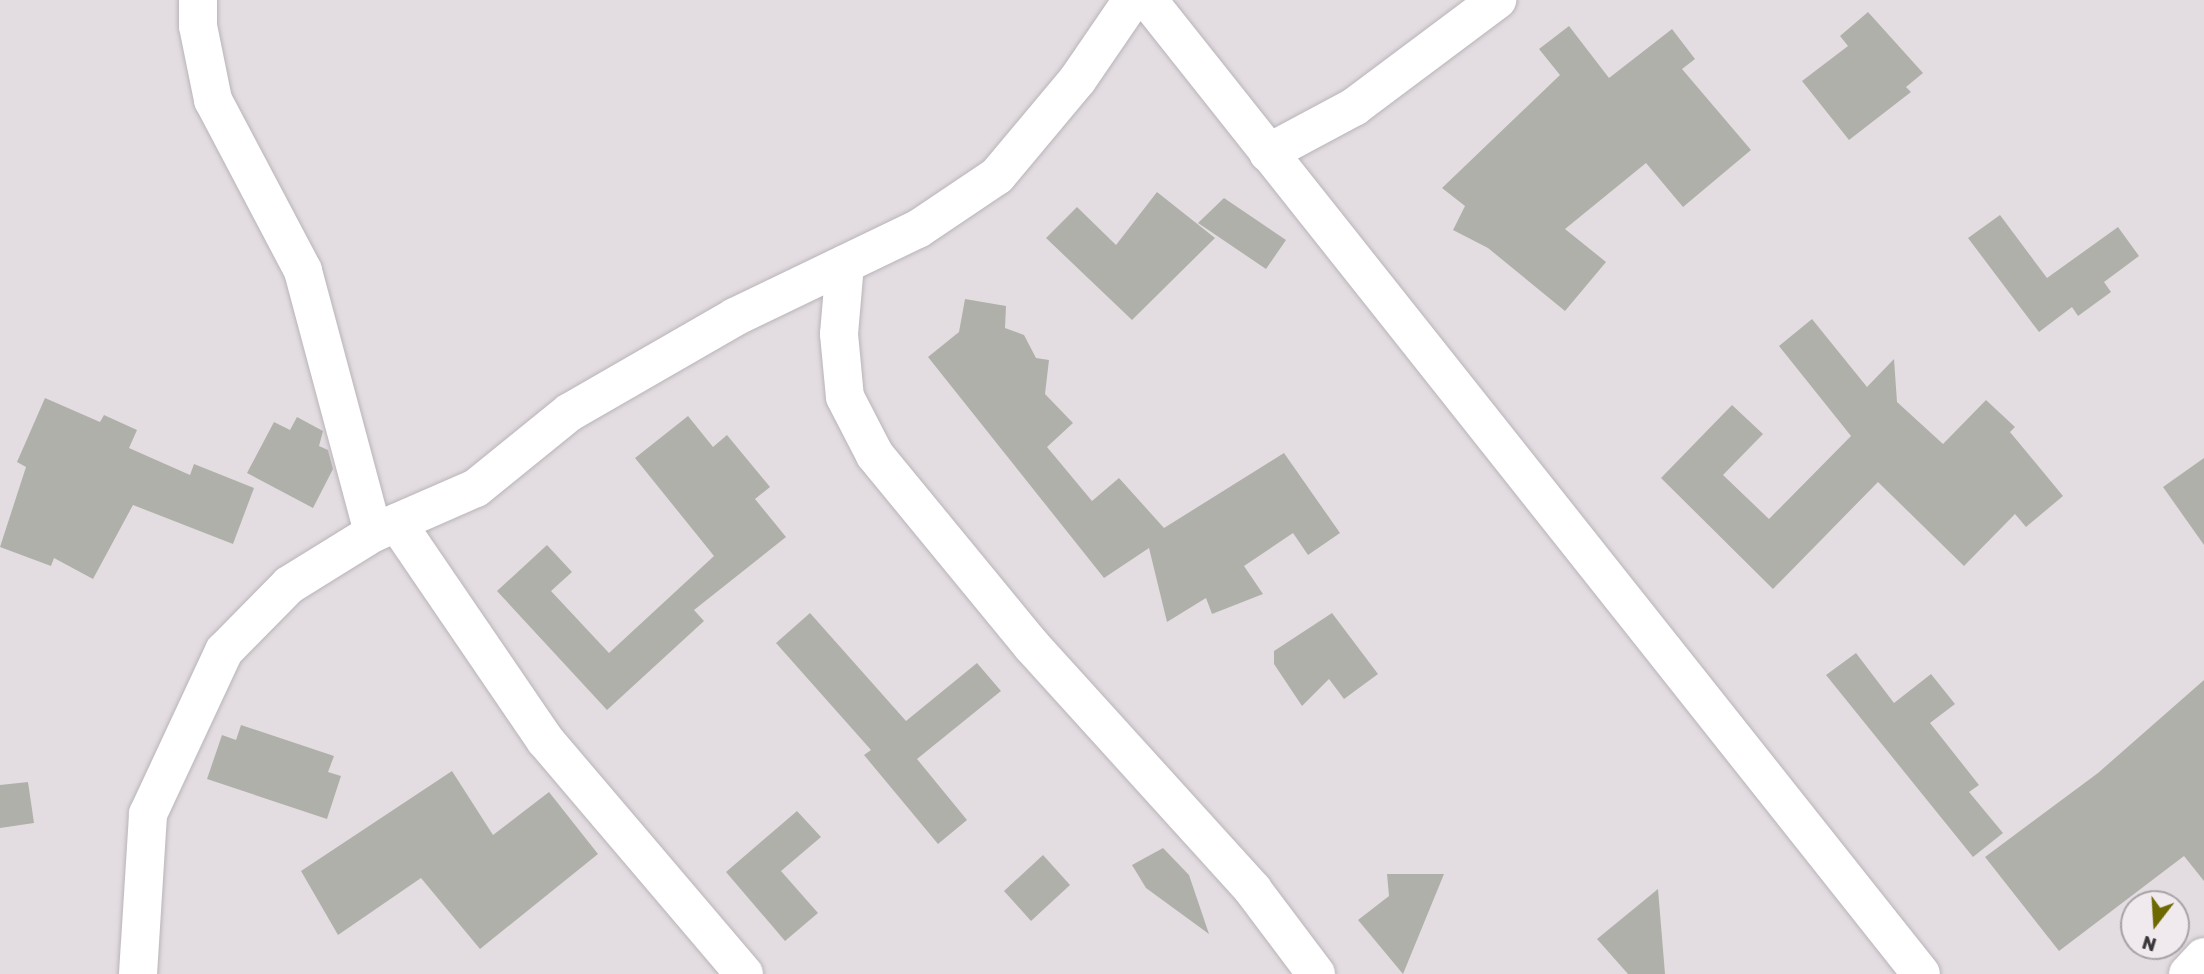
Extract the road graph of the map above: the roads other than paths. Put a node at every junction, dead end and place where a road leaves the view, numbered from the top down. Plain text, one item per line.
1 (198, 0) edge
2 (1132, 0) edge
3 (1148, 0) edge
4 (1497, 0) edge
5 (1268, 152) junction
6 (845, 264) junction
7 (385, 528) junction
8 (2204, 957) edge
9 (138, 974) edge
10 (744, 974) edge
11 (1316, 974) edge
12 (1921, 974) edge
13 (2188, 974) edge

1 - 7 street
2 - 6 street
3 - 5 street
4 - 5 street
5 - 12 street
6 - 7 street
6 - 11 street
7 - 9 street
7 - 10 street
8 - 13 street

